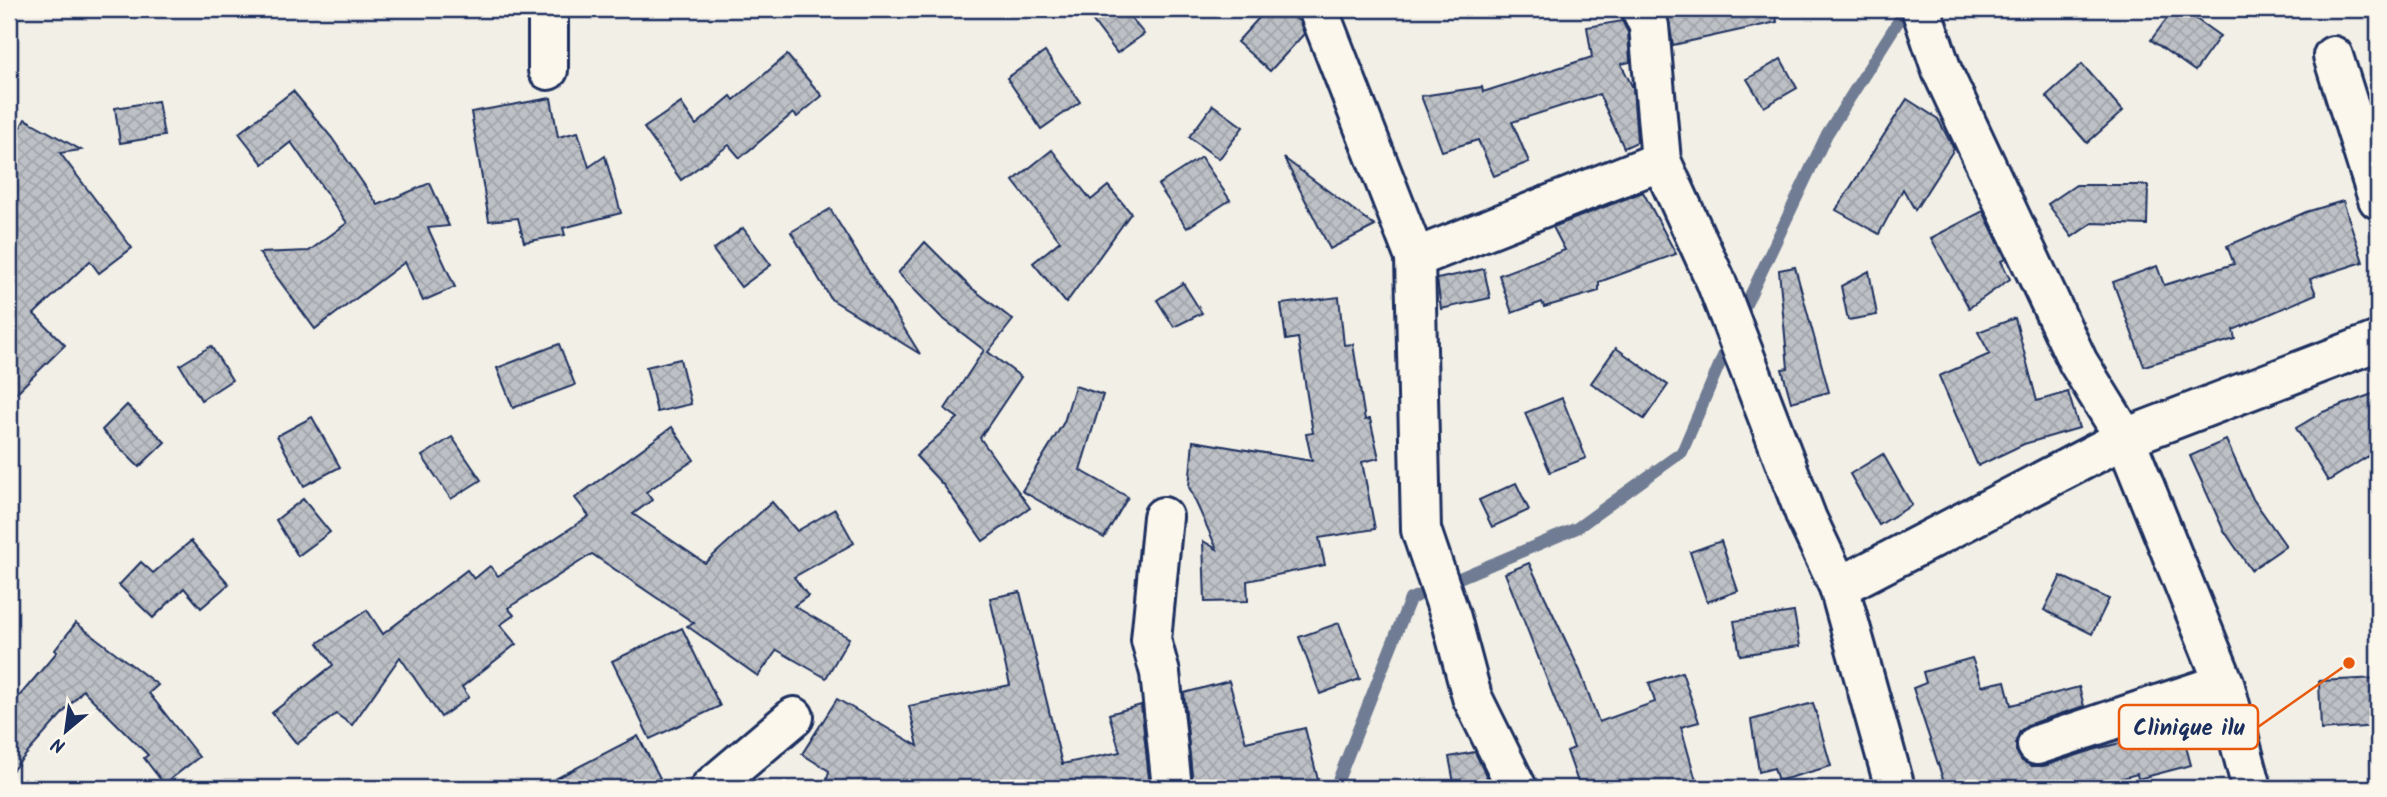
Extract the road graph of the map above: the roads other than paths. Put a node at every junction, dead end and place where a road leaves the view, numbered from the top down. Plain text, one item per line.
1 (548, 9) edge
2 (1318, 9) edge
3 (1640, 9) edge
4 (1921, 9) edge
5 (2333, 56) dead end
6 (548, 70) dead end
7 (1661, 161) junction
8 (2378, 199) edge
9 (1415, 258) junction
10 (2378, 341) edge
11 (2125, 438) junction
12 (1163, 517) dead end
13 (1839, 587) junction
14 (2224, 683) junction
15 (794, 718) dead end
16 (2037, 745) dead end
17 (710, 788) edge
18 (1172, 788) edge
19 (1517, 788) edge
20 (1895, 788) edge
21 (2252, 788) edge

1 - 6 street
2 - 9 street
3 - 7 street
4 - 11 street
5 - 8 street
7 - 9 street
7 - 13 street
9 - 19 street
10 - 11 street
11 - 13 street
11 - 14 street
12 - 18 street
13 - 20 street
14 - 16 street
14 - 21 street
15 - 17 street

